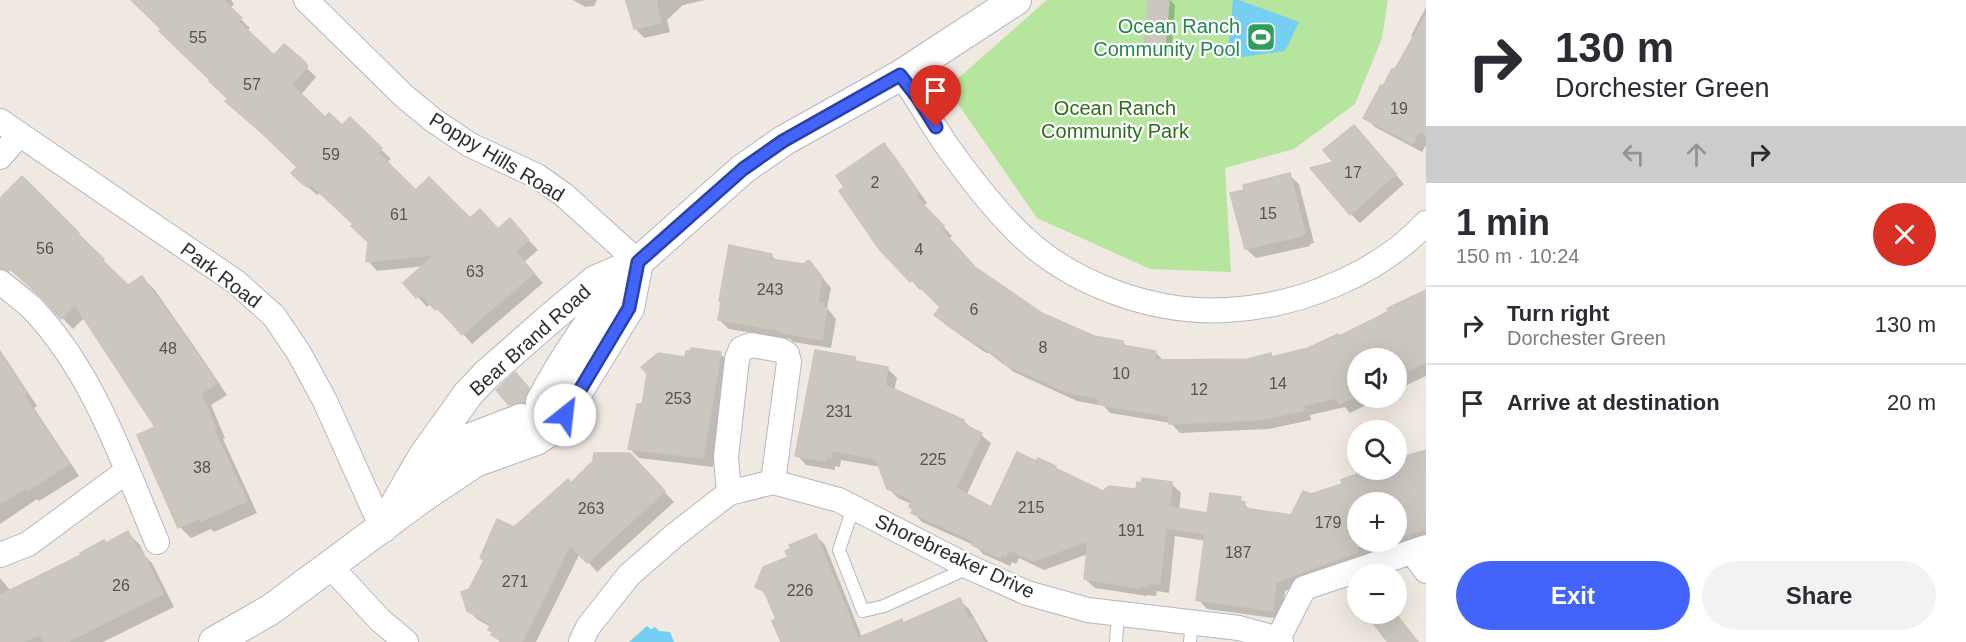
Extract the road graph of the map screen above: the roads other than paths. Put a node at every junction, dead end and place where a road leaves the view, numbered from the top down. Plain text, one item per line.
1 (306, 0) edge
2 (1016, 0) edge
3 (900, 75) junction
4 (0, 121) edge
5 (19, 135) junction
6 (0, 157) edge
7 (1426, 223) edge
8 (638, 262) junction
9 (0, 282) edge
10 (512, 351) junction
11 (547, 401) junction
12 (127, 471) junction
13 (773, 482) junction
14 (729, 493) junction
15 (424, 496) junction
16 (854, 508) junction
17 (382, 528) junction
18 (157, 542) dead end
19 (0, 555) edge
20 (1421, 556) edge
21 (330, 566) junction
22 (969, 567) junction
23 (1118, 614) junction
24 (1191, 632) edge
25 (1279, 640) edge
26 (214, 642) edge
27 (406, 642) edge
28 (581, 642) edge
29 (1116, 642) edge

1 - 8 street, Poppy Hills Road
2 - 3 street, Bear Brand Road
3 - 7 street
3 - 8 street, Bear Brand Road
4 - 5 street, Park Road
5 - 6 street
5 - 17 street, Park Road
8 - 10 street, Bear Brand Road
8 - 11 street, Bear Brand Road
9 - 12 street
10 - 11 street
10 - 17 street, Bear Brand Road
11 - 15 street
11 - 15 street, Bear Brand Road
12 - 18 street
12 - 19 street
13 - 14 street, Shorebreaker Drive
13 - 14 street
13 - 16 street, Shorebreaker Drive
14 - 28 street, Shorebreaker Drive
15 - 17 street, Bear Brand Road
16 - 22 street, Shorebreaker Drive
16 - 22 lane
17 - 21 street, Bear Brand Road
20 - 25 street
21 - 26 street, Bear Brand Road
21 - 27 street
22 - 23 street, Shorebreaker Drive
23 - 24 street, Shorebreaker Drive
23 - 29 lane
24 - 25 street, Shorebreaker Drive

